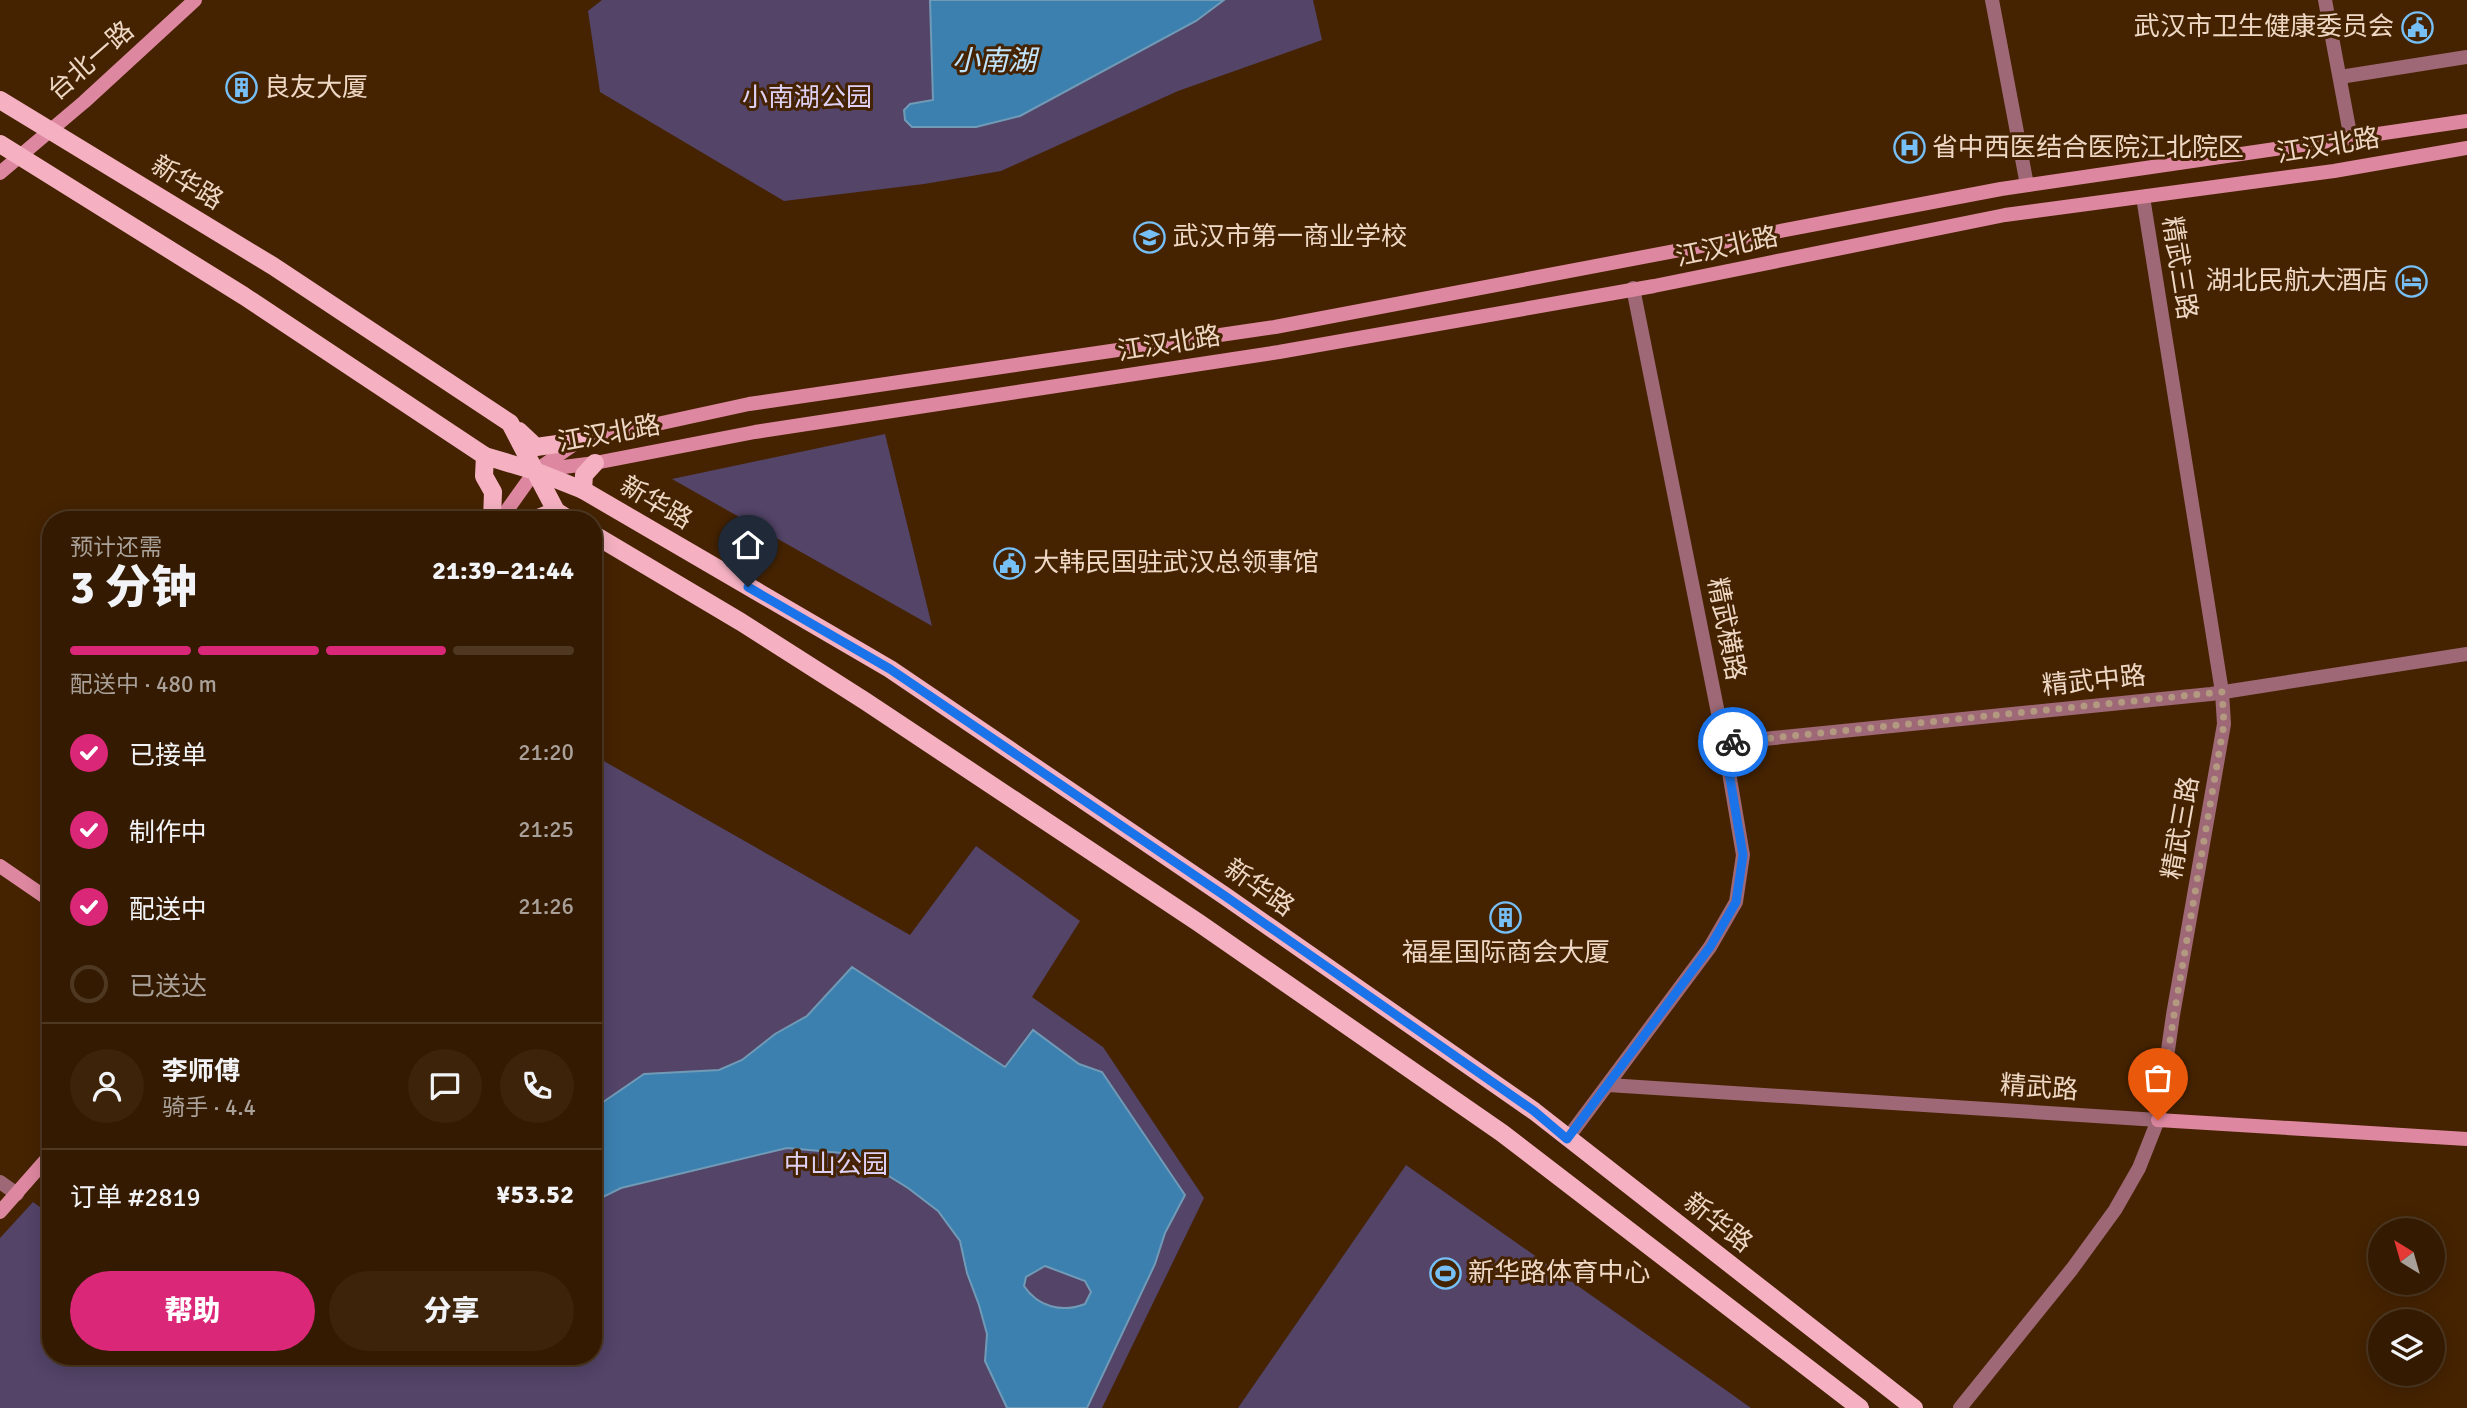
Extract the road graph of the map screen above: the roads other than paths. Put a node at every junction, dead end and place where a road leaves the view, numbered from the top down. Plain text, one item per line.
1 (195, 0) edge
2 (1992, 0) edge
3 (2325, 0) edge
4 (2467, 57) edge
5 (2340, 77) junction
6 (0, 100) edge
7 (2467, 121) edge
8 (49, 130) junction
9 (2351, 139) junction
10 (0, 144) edge
11 (2467, 148) edge
12 (19, 156) junction
13 (0, 173) edge
14 (2027, 186) junction
15 (2143, 197) junction
16 (1633, 288) junction
17 (510, 423) junction
18 (579, 441) junction
19 (485, 456) junction
20 (595, 463) junction
21 (535, 471) junction
22 (583, 490) junction
23 (492, 511) edge
24 (506, 511) edge
25 (560, 511) edge
26 (602, 539) edge
27 (2467, 654) edge
28 (2222, 692) junction
29 (1724, 743) junction
30 (0, 866) edge
31 (42, 895) edge
32 (1608, 1085) junction
33 (2158, 1120) junction
34 (1567, 1139) junction
35 (2467, 1139) edge
36 (42, 1165) edge
37 (0, 1182) edge
38 (17, 1194) junction
39 (0, 1212) edge
40 (1860, 1408) edge
41 (1914, 1408) edge
42 (1960, 1408) edge

1 - 8 main road, 台北一路
2 - 14 street
3 - 5 street
4 - 5 street
5 - 9 street
6 - 8 main road, 新华路
7 - 9 main road, 江汉北路
8 - 12 main road, 台北一路
8 - 17 main road, 新华路
9 - 14 main road, 江汉北路
10 - 12 main road, 新华路
11 - 15 main road, 江汉北路
12 - 13 main road, 台北一路
12 - 19 main road, 新华路
14 - 18 main road, 江汉北路
15 - 16 main road, 江汉北路
15 - 28 street, 精武三路
16 - 20 main road, 江汉北路
16 - 29 street, 精武横路
17 - 18 main road
17 - 21 main road, 新华路
18 - 21 main road, 江汉北路
19 - 21 main road, 新华路
19 - 23 main road
20 - 21 main road, 江汉北路
20 - 22 main road
21 - 22 main road, 新华路
21 - 24 main road
21 - 25 main road, 新华路
22 - 34 main road, 新华路
26 - 40 main road
27 - 28 street, 精武中路
28 - 29 street, 精武中路
28 - 33 street, 精武三路
29 - 32 street, 精武横路
30 - 31 main road
32 - 33 street, 精武路
32 - 34 street, 精武横路
33 - 35 main road, 精武路
33 - 42 street, 精武三路
34 - 41 main road, 新华路
36 - 38 main road
37 - 38 street
38 - 39 main road

